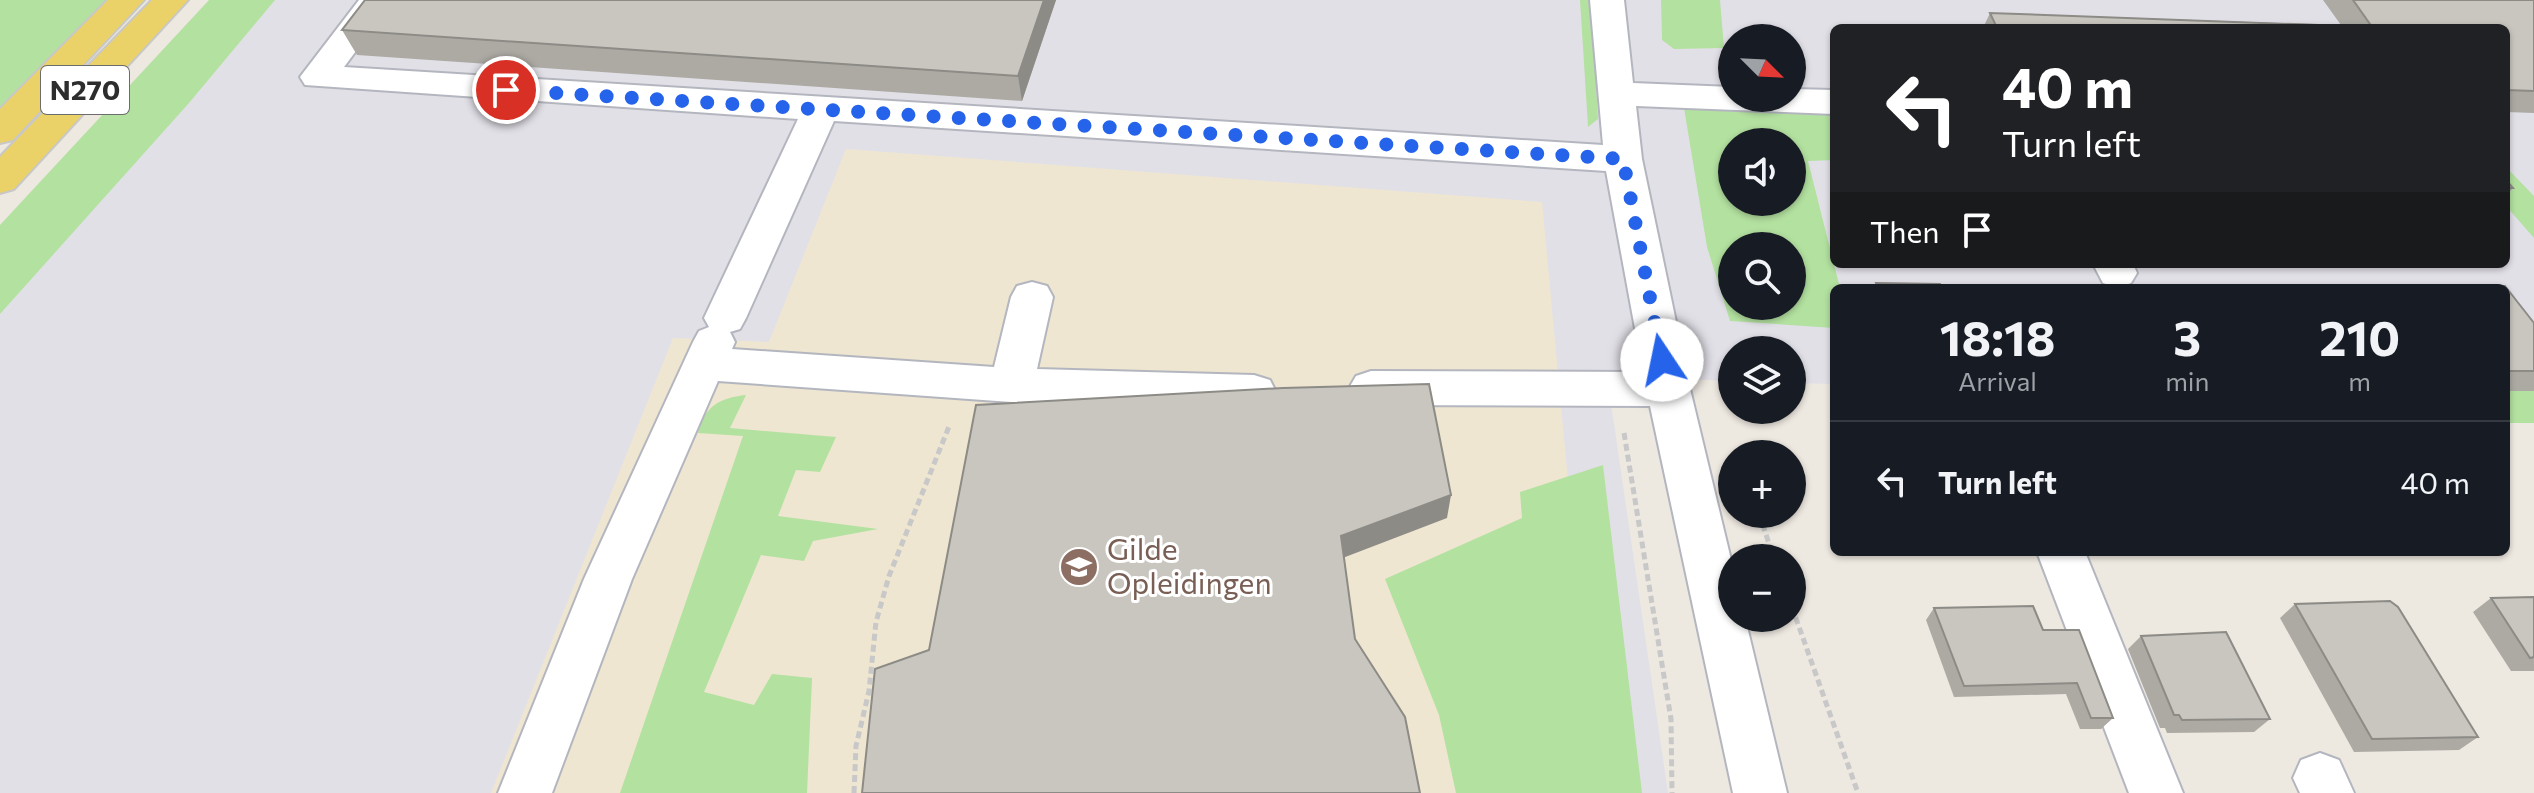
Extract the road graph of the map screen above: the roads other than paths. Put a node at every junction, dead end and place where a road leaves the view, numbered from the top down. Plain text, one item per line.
1 (127, 0) edge
2 (171, 0) edge
3 (377, 0) edge
4 (1607, 0) edge
5 (1616, 94) junction
6 (1830, 102) edge
7 (821, 110) junction
8 (0, 131) edge
9 (1623, 159) junction
10 (0, 180) edge
11 (1032, 297) dead end
12 (714, 341) junction
13 (1011, 385) junction
14 (1668, 389) junction
15 (2063, 556) edge
16 (525, 793) edge
17 (1760, 793) edge
18 (2156, 793) edge

1 - 8 main road, N270
2 - 10 main road, N270
3 - 7 street
4 - 5 street
5 - 6 street
5 - 9 street
7 - 9 street
7 - 12 street
9 - 14 street
11 - 13 street
12 - 13 street
12 - 16 street
13 - 14 street
14 - 17 street
15 - 18 street

